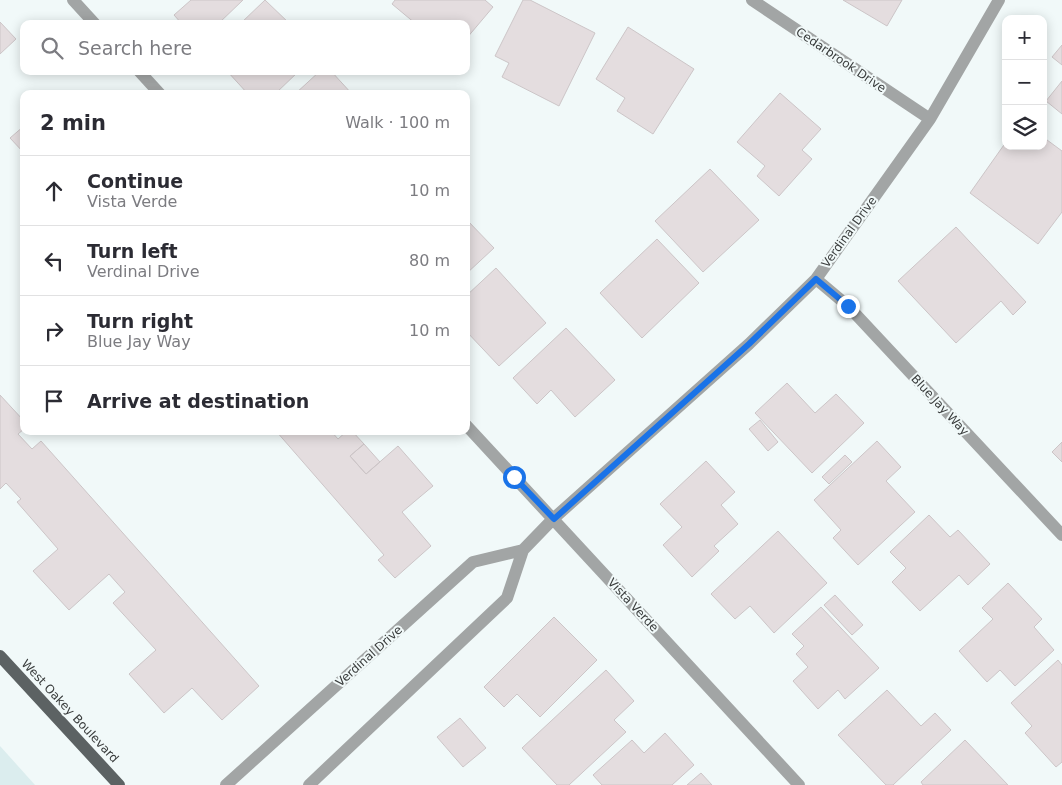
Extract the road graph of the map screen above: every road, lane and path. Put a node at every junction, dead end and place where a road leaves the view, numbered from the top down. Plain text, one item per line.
1 (73, 0) edge
2 (752, 0) edge
3 (999, 0) edge
4 (91, 20) edge
5 (143, 75) edge
6 (156, 90) edge
7 (930, 119) junction
8 (816, 279) junction
9 (470, 429) edge
10 (554, 519) junction
11 (1062, 535) edge
12 (523, 550) junction
13 (0, 656) edge
14 (119, 785) edge
15 (226, 785) edge
16 (308, 785) edge
17 (799, 785) edge

1 - 4 street
2 - 7 street, Cedarbrook Drive
3 - 7 street, Verdinal Drive
5 - 6 street
7 - 8 street, Verdinal Drive
8 - 10 street, Verdinal Drive
8 - 11 street, Blue Jay Way
9 - 10 street, Vista Verde
10 - 12 street, Verdinal Drive
10 - 17 street, Vista Verde
12 - 15 street, Verdinal Drive
12 - 16 street, Verdinal Drive
13 - 14 main road, West Oakey Boulevard

